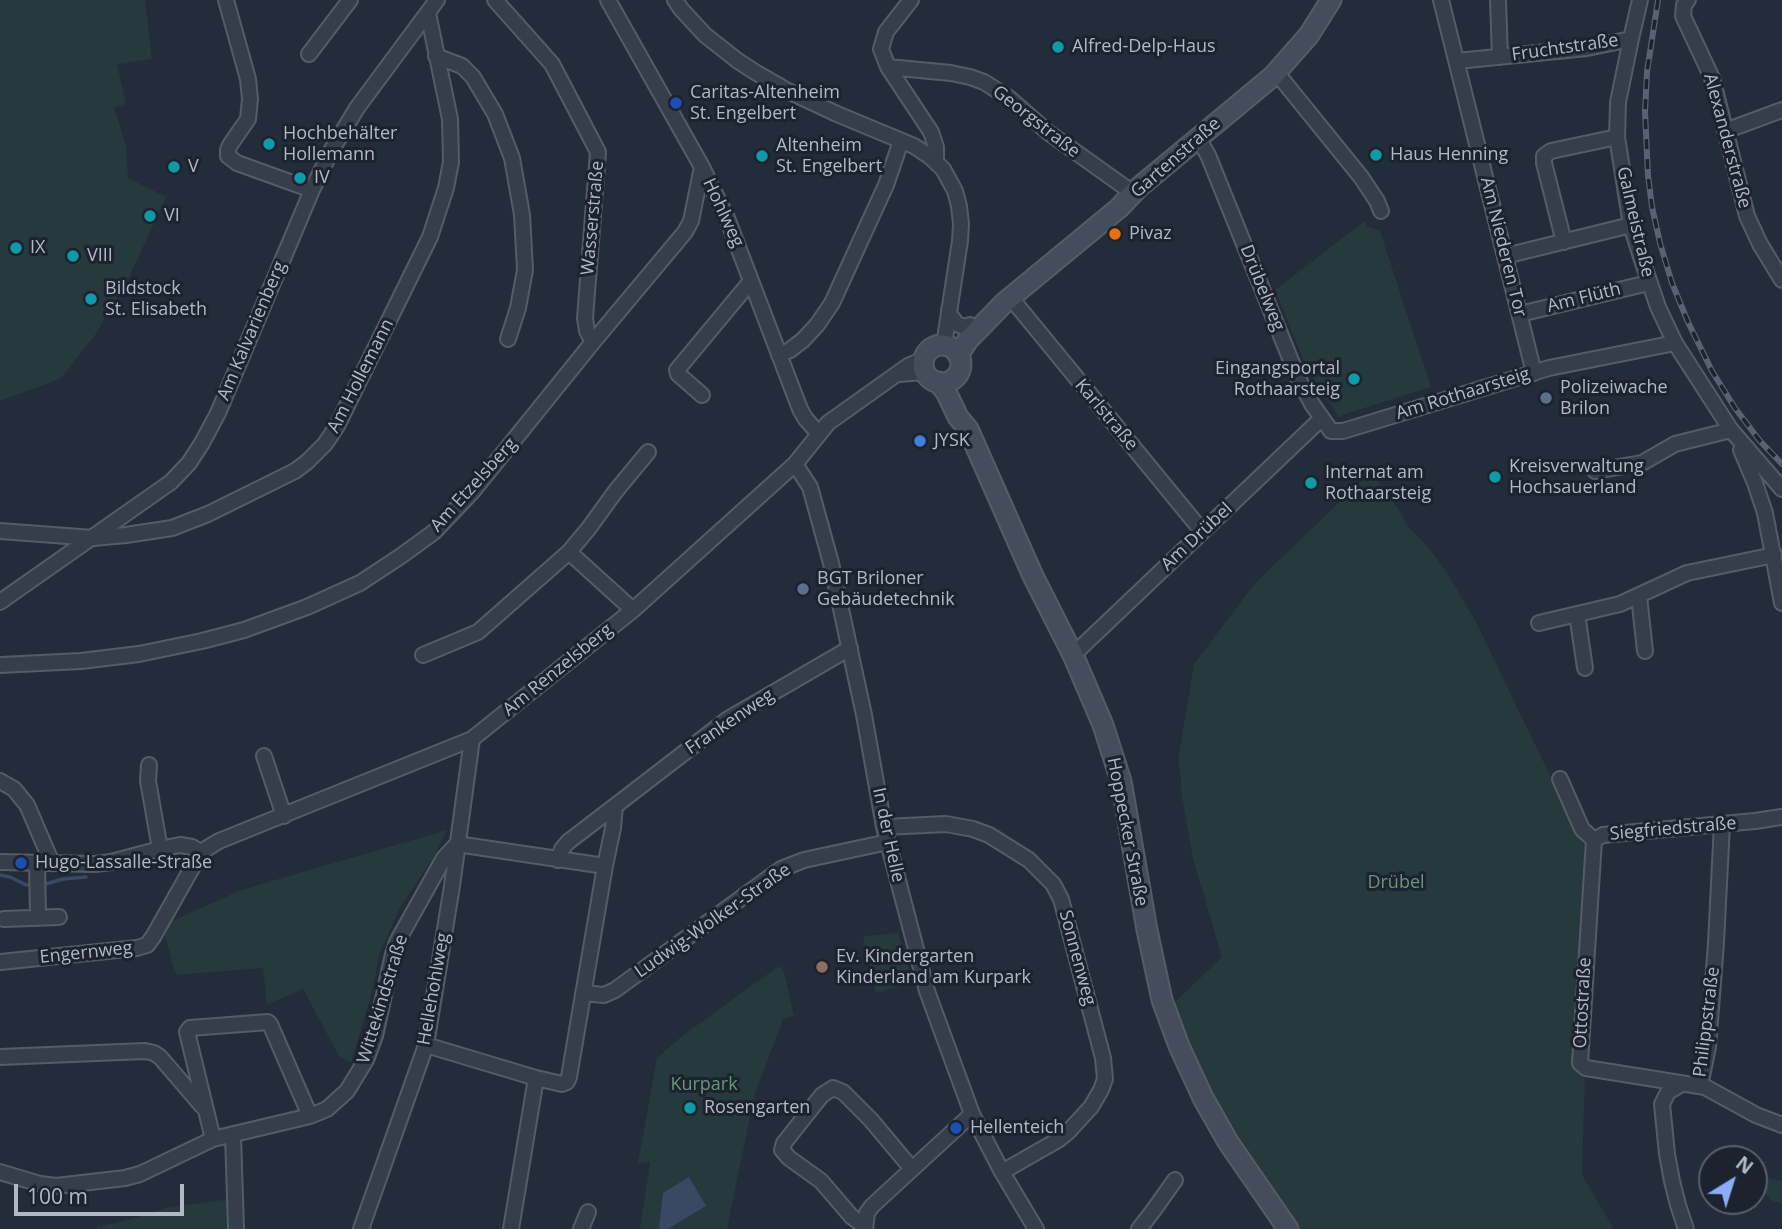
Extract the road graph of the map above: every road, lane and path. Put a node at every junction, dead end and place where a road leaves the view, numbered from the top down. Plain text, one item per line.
1 (226, 0) edge
2 (350, 0) edge
3 (437, 0) edge
4 (495, 0) edge
5 (608, 0) edge
6 (676, 0) edge
7 (911, 0) edge
8 (1331, 0) edge
9 (1441, 0) edge
10 (1498, 0) edge
11 (1640, 0) edge
12 (1688, 0) edge
13 (428, 13) junction
14 (1631, 39) junction
15 (309, 54) dead end
16 (436, 56) junction
17 (1500, 57) junction
18 (1457, 61) junction
19 (888, 67) junction
20 (1276, 72) junction
21 (1782, 110) edge
22 (1725, 131) junction
23 (1617, 136) junction
24 (1198, 138) junction
25 (901, 141) junction
26 (936, 161) junction
27 (702, 167) junction
28 (312, 190) junction
29 (1133, 193) junction
30 (1381, 211) dead end
31 (1631, 225) junction
32 (1564, 242) junction
33 (1505, 256) junction
34 (1778, 265) edge
35 (1782, 280) edge
36 (751, 281) junction
37 (1648, 283) junction
38 (1008, 300) junction
39 (949, 309) junction
40 (1520, 314) junction
41 (970, 325) junction
42 (508, 339) dead end
43 (593, 342) junction
44 (1675, 343) junction
45 (950, 349) junction
46 (779, 355) junction
47 (936, 372) junction
48 (1534, 373) junction
49 (702, 395) dead end
50 (1321, 419) junction
51 (1731, 430) junction
52 (1335, 432) joint
53 (818, 433) junction
54 (648, 452) dead end
55 (794, 464) junction
56 (1595, 471) dead end
57 (1782, 489) edge
58 (0, 531) edge
59 (1202, 531) junction
60 (93, 538) junction
61 (569, 552) junction
62 (1773, 555) junction
63 (1639, 596) junction
64 (0, 603) edge
65 (1782, 603) edge
66 (633, 610) junction
67 (1577, 614) junction
68 (1539, 622) dead end
69 (850, 648) junction
70 (1645, 650) dead end
71 (423, 655) dead end
72 (1073, 655) junction
73 (0, 665) edge
74 (1585, 668) dead end
75 (472, 739) junction
76 (264, 756) dead end
77 (149, 765) dead end
78 (1560, 779) dead end
79 (0, 781) edge
80 (615, 806) junction
81 (284, 816) junction
82 (1782, 817) edge
83 (1721, 824) junction
84 (884, 827) junction
85 (1594, 840) junction
86 (888, 842) junction
87 (457, 844) junction
88 (160, 849) junction
89 (201, 852) junction
90 (558, 860) junction
91 (0, 862) edge
92 (45, 863) junction
93 (605, 866) junction
94 (38, 916) junction
95 (59, 917) dead end
96 (4, 919) dead end
97 (0, 962) edge
98 (583, 993) junction
99 (426, 1045) junction
100 (0, 1057) edge
101 (536, 1078) junction
102 (1680, 1084) junction
103 (1700, 1086) junction
104 (205, 1110) junction
105 (972, 1114) junction
106 (310, 1116) junction
107 (1782, 1125) edge
108 (233, 1135) junction
109 (213, 1139) junction
110 (912, 1169) junction
111 (0, 1172) edge
112 (1002, 1172) junction
113 (1175, 1180) dead end
114 (588, 1212) dead end
115 (865, 1228) edge
116 (236, 1229) edge
117 (361, 1229) edge
118 (511, 1229) edge
119 (581, 1229) edge
120 (1037, 1229) edge
121 (1139, 1229) edge
122 (1289, 1229) edge
123 (1686, 1229) edge

1 - 28 street
2 - 15 street
3 - 13 street, Am Kalvarienberg
4 - 43 street, Wasserstraße
5 - 27 street, Hohlweg
6 - 25 street
7 - 19 street
8 - 20 street, Gartenstraße
9 - 18 street, Am Niederen Tor
10 - 17 street, Fruchtstraße
11 - 14 street, Galmeistraße
12 - 22 street, Alexanderstraße
13 - 16 street, Am Hollemann
13 - 28 street, Am Kalvarienberg
14 - 17 street, Fruchtstraße
14 - 23 street, Galmeistraße
16 - 42 street
16 - 60 street, Am Hollemann
17 - 18 street, Fruchtstraße
18 - 33 street, Am Niederen Tor
19 - 26 street
19 - 29 street, Georgstraße
20 - 24 street, Gartenstraße
20 - 30 street
21 - 22 street
22 - 34 street, Alexanderstraße
23 - 31 street, Galmeistraße
23 - 32 street
24 - 29 street, Gartenstraße
24 - 50 street, Drübelweg
25 - 26 street
25 - 46 street
26 - 39 street
27 - 36 street, Hohlweg
27 - 43 street, Am Etzelsberg
28 - 60 street, Am Kalvarienberg
29 - 38 street, Gartenstraße
31 - 32 street
31 - 37 street, Galmeistraße
32 - 33 street
33 - 40 street, Am Niederen Tor
34 - 35 street, Alexanderstraße
36 - 46 street, Hohlweg
36 - 49 street
37 - 40 street, Am Flüth
37 - 44 street, Galmeistraße
38 - 41 street, Gartenstraße
38 - 45 street, Gartenstraße
38 - 59 street, Karlstraße
39 - 41 street
39 - 45 street
40 - 48 street, Am Niederen Tor
41 - 45 street, Gartenstraße
43 - 73 street, Am Etzelsberg
44 - 48 street, Am Rothaarsteig
44 - 51 street, Galmeistraße
45 - 47 street
45 - 47 street
46 - 53 street, Hohlweg
47 - 53 street
47 - 72 street, Hoppecker Straße
48 - 52 street, Am Rothaarsteig
50 - 52 street, Drübelweg
50 - 59 street, Am Drübel
51 - 56 street
51 - 57 street, Galmeistraße
51 - 62 street
53 - 55 street
54 - 61 street
55 - 66 street, Am Renzelsberg
55 - 69 street, In der Helle
58 - 60 street, Am Hollemann
59 - 72 street, Am Drübel
60 - 64 street, Am Kalvarienberg
61 - 66 street
61 - 71 street
62 - 63 street
62 - 65 street
63 - 67 street
63 - 70 street
66 - 75 street, Am Renzelsberg
67 - 68 street
67 - 74 street
69 - 80 street, Frankenweg
69 - 84 street, In der Helle
72 - 122 street, Hoppecker Straße
75 - 81 street, Am Renzelsberg
75 - 87 street, Hellehohlweg
76 - 81 street
77 - 88 street
78 - 85 street, Siegfriedstraße
79 - 92 street
80 - 90 street, Frankenweg
80 - 93 street
81 - 89 street, Am Renzelsberg
82 - 83 street, Siegfriedstraße
83 - 85 street, Siegfriedstraße
83 - 103 street, Philippstraße
84 - 86 street, In der Helle
84 - 112 street, Sonnenweg
85 - 102 street, Ottostraße
86 - 98 street, Ludwig-Wolker-Straße
86 - 105 street, In der Helle
87 - 90 street
87 - 99 street, Hellehohlweg
87 - 106 street, Wittekindstraße
88 - 89 street
88 - 92 street
89 - 97 street, Engernweg
90 - 93 street
91 - 92 street
92 - 94 street
93 - 98 street
94 - 95 street
94 - 96 street
98 - 101 street
99 - 101 street
99 - 117 street, Hellehohlweg
100 - 104 street
101 - 118 street
102 - 103 street, Philippstraße
102 - 123 street, Philippstraße
103 - 107 street
104 - 106 street
104 - 109 street
105 - 110 street
105 - 112 street, In der Helle
106 - 108 street, Wittekindstraße
108 - 109 street, Wittekindstraße
108 - 116 street
109 - 111 street, Wittekindstraße
110 - 115 street
110 - 115 street
112 - 120 street, In der Helle
113 - 121 street
114 - 119 street

